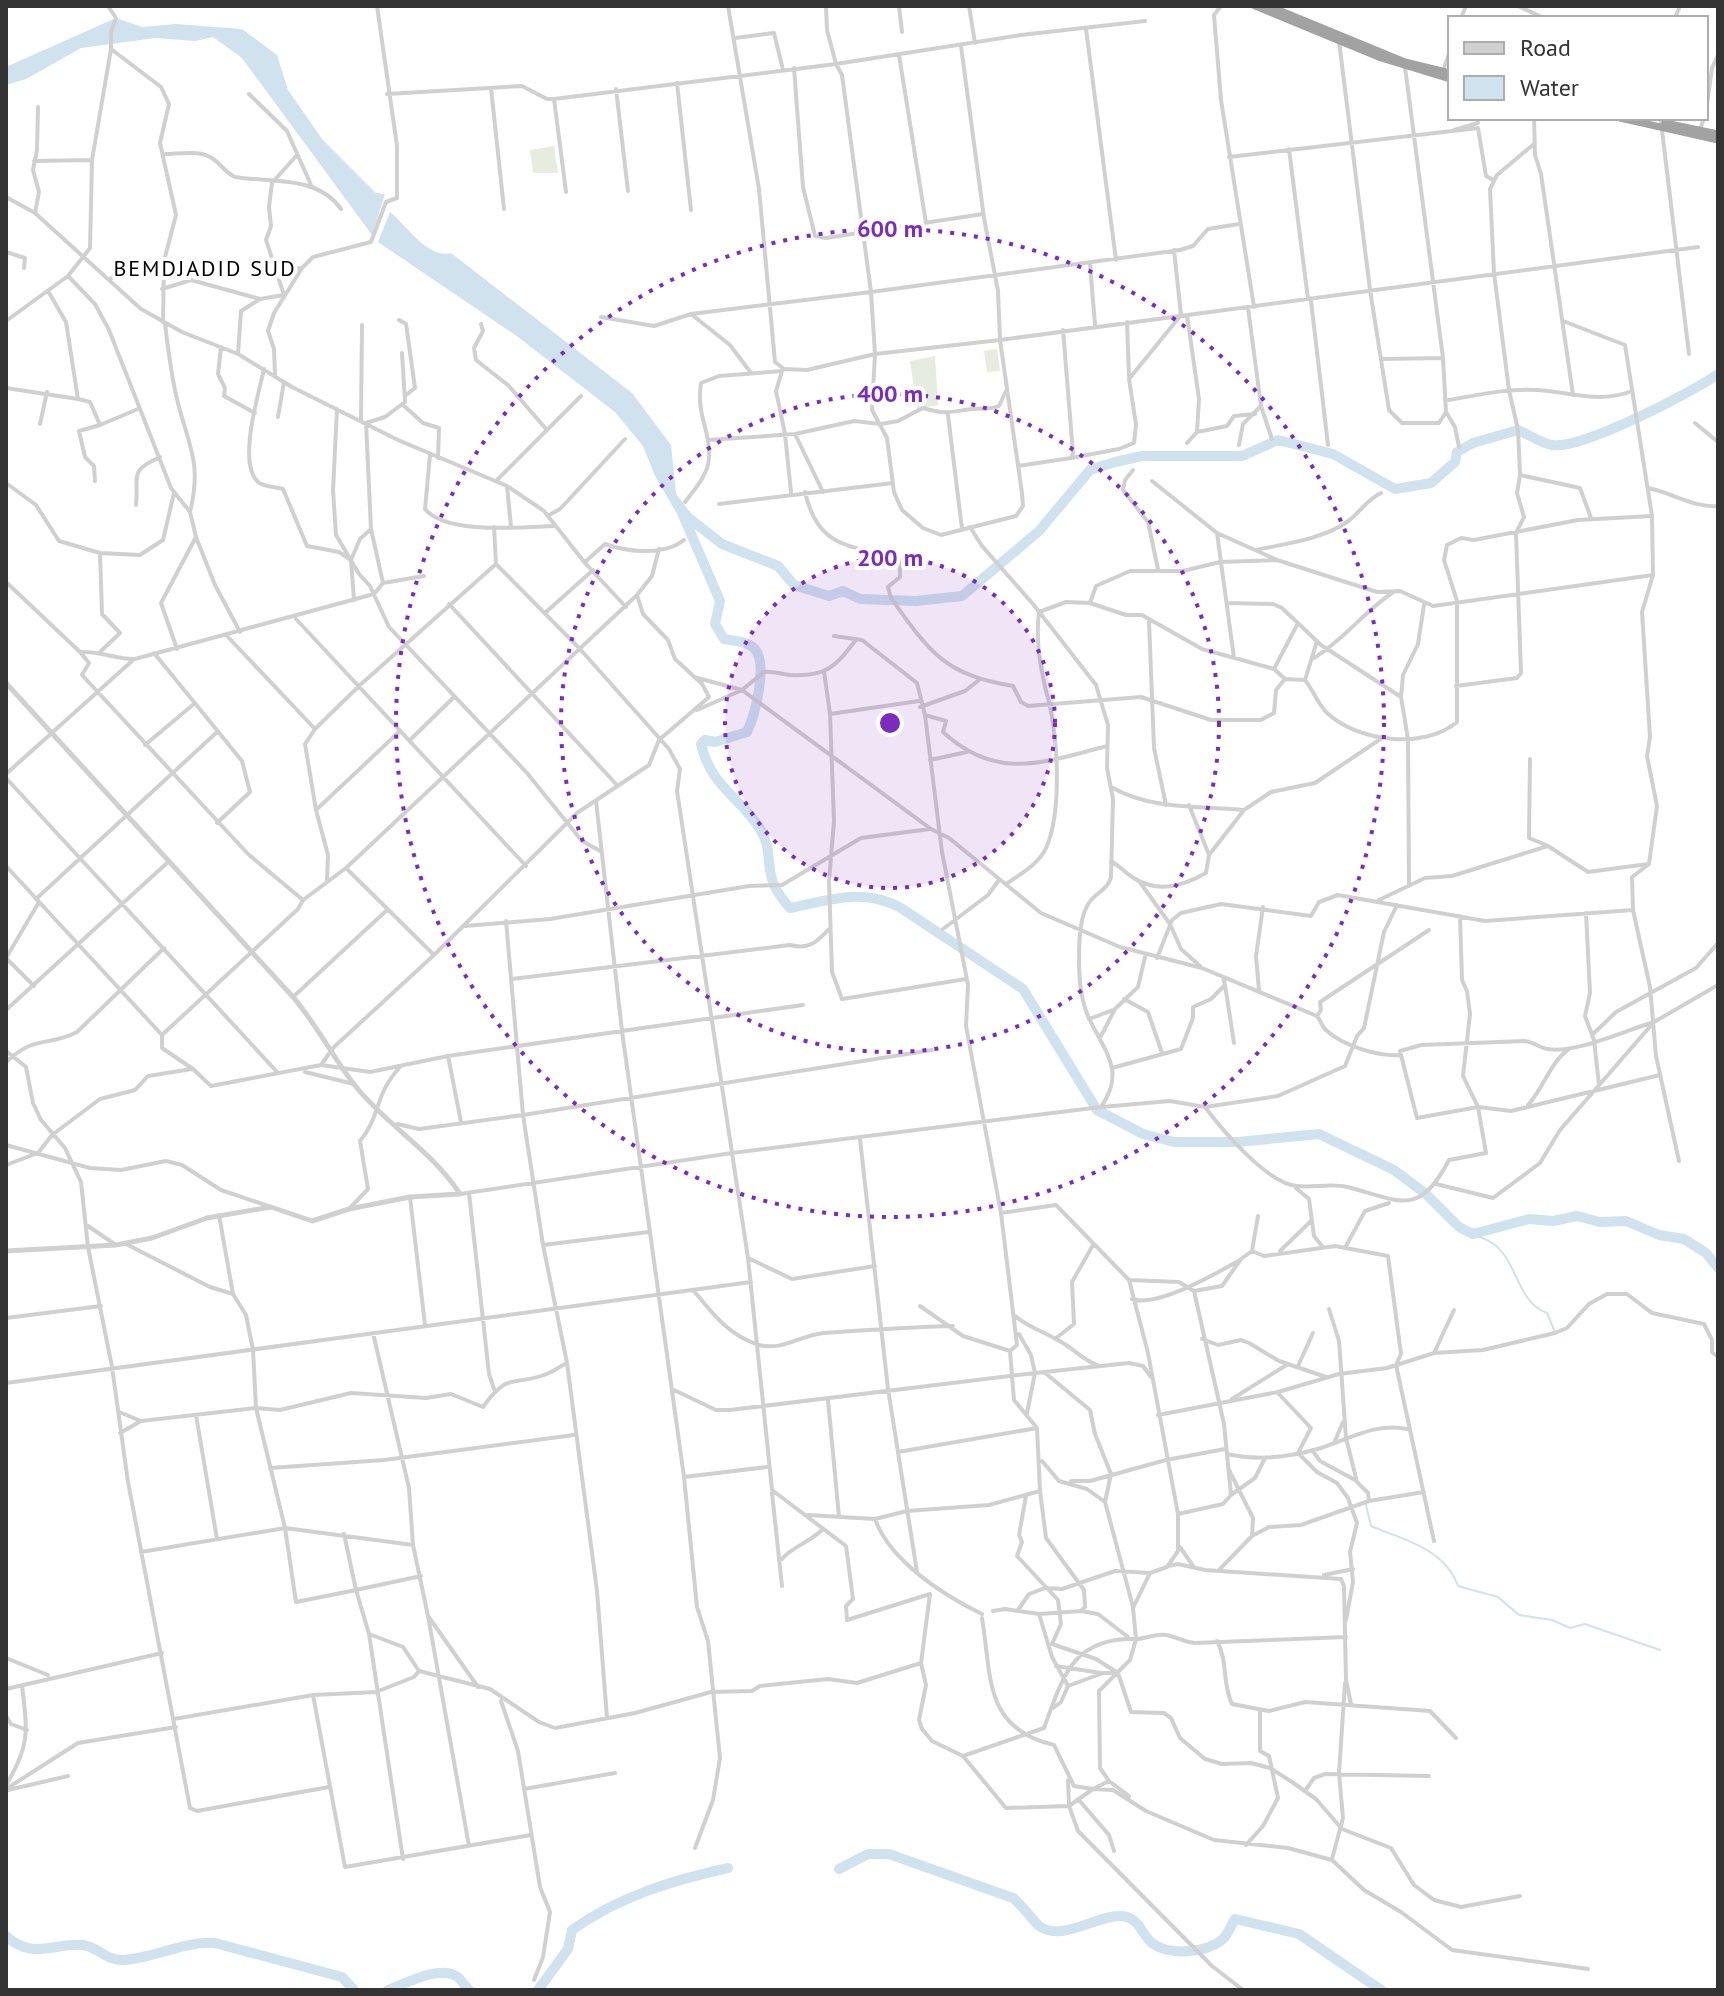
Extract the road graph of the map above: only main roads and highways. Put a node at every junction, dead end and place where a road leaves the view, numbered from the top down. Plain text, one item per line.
1 (1255, 6) edge
2 (1270, 6) edge
3 (1382, 56) junction
4 (1446, 75) edge
5 (1634, 120) edge
6 (1650, 120) edge
7 (1661, 124) junction
8 (1718, 137) edge

1 - 3 highway
2 - 3 highway
3 - 4 highway
3 - 4 highway
5 - 7 highway
6 - 7 highway
7 - 8 highway
7 - 8 highway

